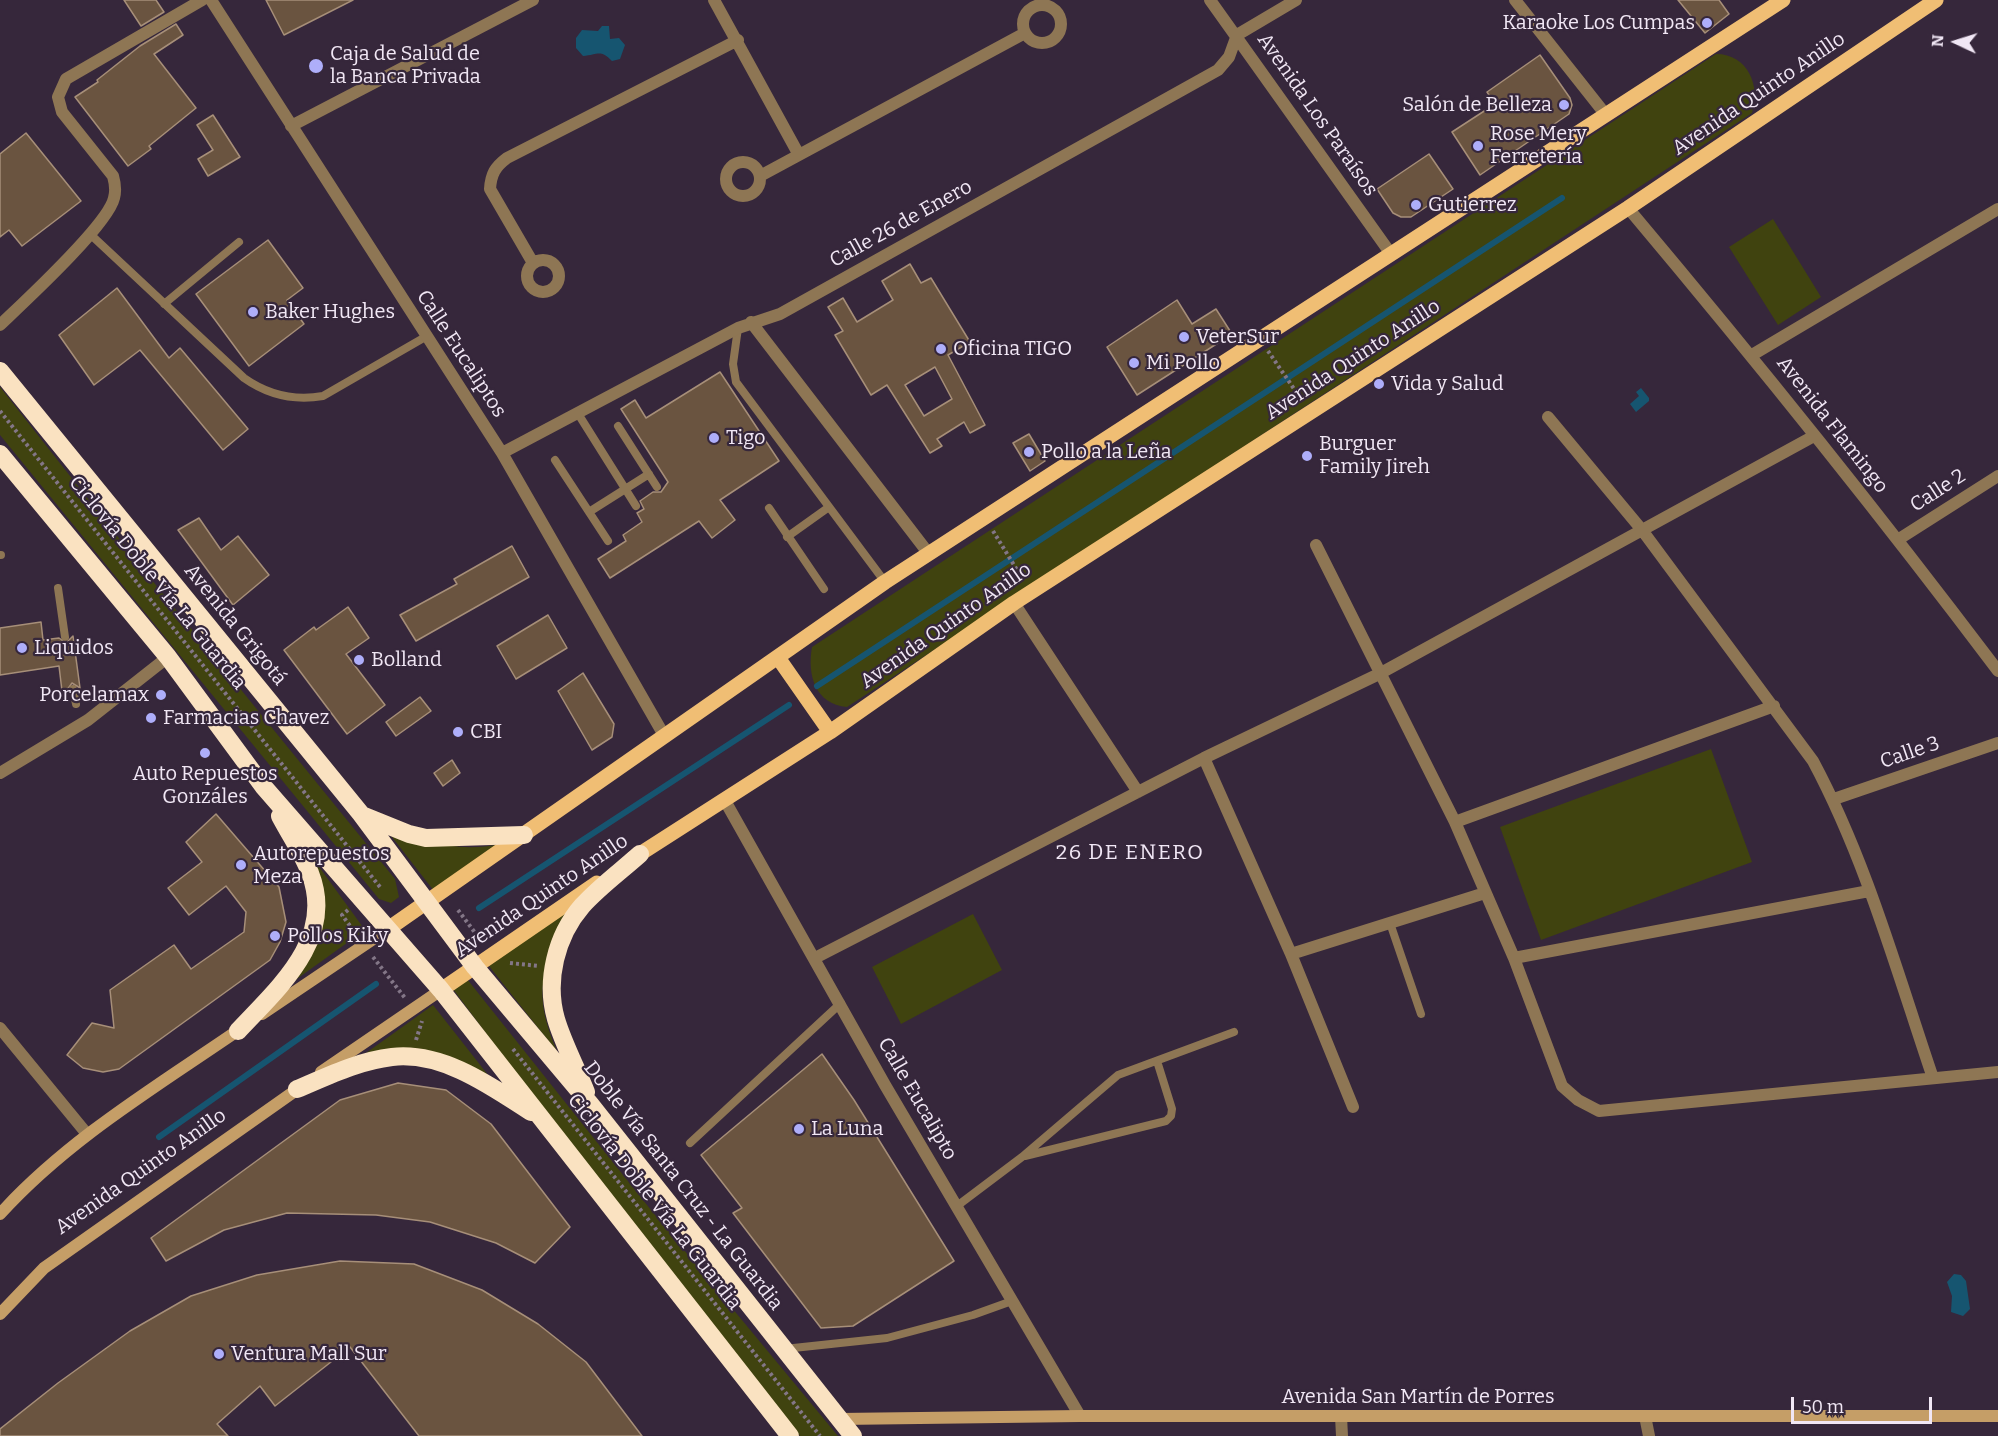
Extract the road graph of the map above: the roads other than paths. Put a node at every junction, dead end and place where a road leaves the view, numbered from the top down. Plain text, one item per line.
1 (202, 0) edge
2 (211, 0) edge
3 (533, 0) edge
4 (714, 0) edge
5 (1210, 0) edge
6 (1296, 0) edge
7 (1515, 0) edge
8 (1783, 0) edge
9 (1936, 0) edge
10 (1025, 33) dead end
11 (1237, 35) junction
12 (738, 40) junction
13 (1606, 115) junction
14 (291, 126) junction
15 (798, 155) junction
16 (760, 176) dead end
17 (1628, 207) junction
18 (1998, 209) edge
19 (90, 234) junction
20 (239, 242) dead end
21 (1391, 254) junction
22 (533, 263) dead end
23 (164, 304) junction
24 (751, 322) junction
25 (0, 325) edge
26 (738, 328) junction
27 (427, 336) junction
28 (1752, 355) junction
29 (0, 371) edge
30 (577, 412) junction
31 (1548, 417) dead end
32 (618, 426) dead end
33 (1814, 436) junction
34 (502, 453) junction
35 (555, 459) dead end
36 (5, 464) edge
37 (649, 474) junction
38 (1998, 476) edge
39 (657, 487) dead end
40 (626, 489) junction
41 (636, 506) dead end
42 (829, 507) junction
43 (768, 508) dead end
44 (589, 512) junction
45 (1642, 530) junction
46 (787, 537) junction
47 (1899, 539) junction
48 (608, 541) dead end
49 (1316, 546) dead end
50 (929, 554) junction
51 (885, 582) junction
52 (58, 588) dead end
53 (824, 589) dead end
54 (1014, 603) junction
55 (65, 638) dead end
56 (168, 657) junction
57 (779, 658) junction
58 (1998, 671) edge
59 (1379, 674) junction
60 (73, 689) dead end
61 (76, 704) dead end
62 (1774, 706) junction
63 (830, 732) junction
64 (665, 737) junction
65 (1998, 743) edge
66 (1204, 758) junction
67 (0, 773) edge
68 (263, 786) junction
69 (1138, 792) junction
70 (724, 799) junction
71 (1834, 799) junction
72 (361, 814) junction
73 (1455, 822) junction
74 (524, 835) junction
75 (640, 854) junction
76 (1869, 891) junction
77 (1485, 893) junction
78 (427, 901) junction
79 (1390, 923) junction
80 (388, 929) junction
81 (1291, 954) junction
82 (815, 958) junction
83 (1514, 958) junction
84 (475, 967) junction
85 (441, 990) junction
86 (841, 1003) junction
87 (1421, 1014) dead end
88 (0, 1028) edge
89 (238, 1031) junction
90 (1234, 1032) dead end
91 (1157, 1061) junction
92 (1998, 1072) edge
93 (1933, 1078) junction
94 (297, 1089) junction
95 (591, 1105) junction
96 (1353, 1107) dead end
97 (543, 1120) junction
98 (87, 1134) junction
99 (690, 1143) dead end
100 (1022, 1157) junction
101 (957, 1206) junction
102 (0, 1214) edge
103 (1012, 1301) junction
104 (0, 1314) edge
105 (783, 1349) junction
106 (1080, 1416) junction
107 (1341, 1416) junction
108 (1646, 1416) junction
109 (1998, 1416) edge
110 (839, 1419) junction
111 (790, 1436) edge
112 (853, 1436) edge
113 (1342, 1436) edge
114 (1649, 1436) edge

1 - 19 street
2 - 14 street, Calle Eucaliptos
3 - 14 street
4 - 12 street
5 - 11 street, Avenida Los Paraísos
6 - 11 street
7 - 13 street
8 - 13 main road
9 - 17 main road, Avenida Quinto Anillo
10 - 15 street
11 - 21 street, Avenida Los Paraísos
11 - 24 street, Calle 26 de Enero
12 - 15 street
12 - 22 street
13 - 21 main road
14 - 27 street, Calle Eucaliptos
15 - 16 street
17 - 28 street, Avenida Flamingo
17 - 54 main road, Avenida Quinto Anillo
18 - 28 street
19 - 23 lane
19 - 25 street
20 - 23 lane
21 - 50 main road
23 - 27 lane
24 - 26 street, Calle 26 de Enero
24 - 50 street
26 - 30 street, Calle 26 de Enero
26 - 42 lane
27 - 34 street, Calle Eucaliptos
28 - 33 street, Avenida Flamingo
29 - 72 highway, Avenida Grigotá
30 - 34 street, Calle 26 de Enero
30 - 40 lane
31 - 45 street
32 - 37 lane
33 - 45 street
33 - 47 street, Avenida Flamingo
34 - 64 street, Calle Eucaliptos
35 - 44 lane
36 - 56 highway
37 - 39 lane
37 - 40 lane
38 - 47 street, Calle 2
40 - 41 lane
40 - 44 lane
42 - 46 lane
42 - 51 lane
43 - 46 lane
44 - 48 lane
45 - 59 street
45 - 62 street
46 - 53 lane
47 - 58 street, Avenida Flamingo
49 - 59 street
50 - 51 main road
51 - 57 main road
52 - 55 lane
54 - 63 main road, Avenida Quinto Anillo
54 - 69 street
56 - 67 street
56 - 68 highway
57 - 63 main road
57 - 64 main road
59 - 66 street
59 - 73 street
60 - 61 lane
62 - 71 street
62 - 73 street
63 - 70 main road, Avenida Quinto Anillo
64 - 74 main road
65 - 71 street, Calle 3
66 - 69 street
66 - 81 street
68 - 80 highway
68 - 89 highway
69 - 82 street
70 - 75 main road, Avenida Quinto Anillo
70 - 82 street, Calle Eucalipto
71 - 76 street
72 - 74 highway
72 - 78 highway, Avenida Grigotá
73 - 77 street
74 - 78 main road
75 - 84 main road, Avenida Quinto Anillo
75 - 95 highway
76 - 83 street
76 - 93 street
77 - 79 street
77 - 83 street
78 - 80 main road
78 - 84 highway, Avenida Grigotá
79 - 81 street
79 - 87 lane
80 - 85 highway
80 - 89 street
81 - 96 street
82 - 86 street, Calle Eucalipto
83 - 93 street
84 - 85 main road, Avenida Quinto Anillo
84 - 95 highway, Doble Vía Santa Cruz - La Guardia
85 - 94 street, Avenida Quinto Anillo
85 - 97 highway
86 - 99 lane
86 - 101 street, Calle Eucalipto
88 - 98 street
89 - 98 street
90 - 91 lane
91 - 100 lane
91 - 100 lane
92 - 93 street
94 - 97 highway
94 - 104 street, Avenida Quinto Anillo
95 - 105 highway, Doble Vía Santa Cruz - La Guardia
97 - 111 highway
98 - 102 street
100 - 101 lane
101 - 103 street, Calle Eucalipto
103 - 105 lane
103 - 106 street, Calle Eucalipto
105 - 110 highway, Doble Vía Santa Cruz - La Guardia
106 - 107 street, Avenida San Martín de Porres
106 - 110 street, Avenida San Martín de Porres
107 - 108 street, Avenida San Martín de Porres
107 - 113 street
108 - 109 street, Avenida San Martín de Porres
108 - 114 street
110 - 112 highway, Doble Vía Santa Cruz - La Guardia

